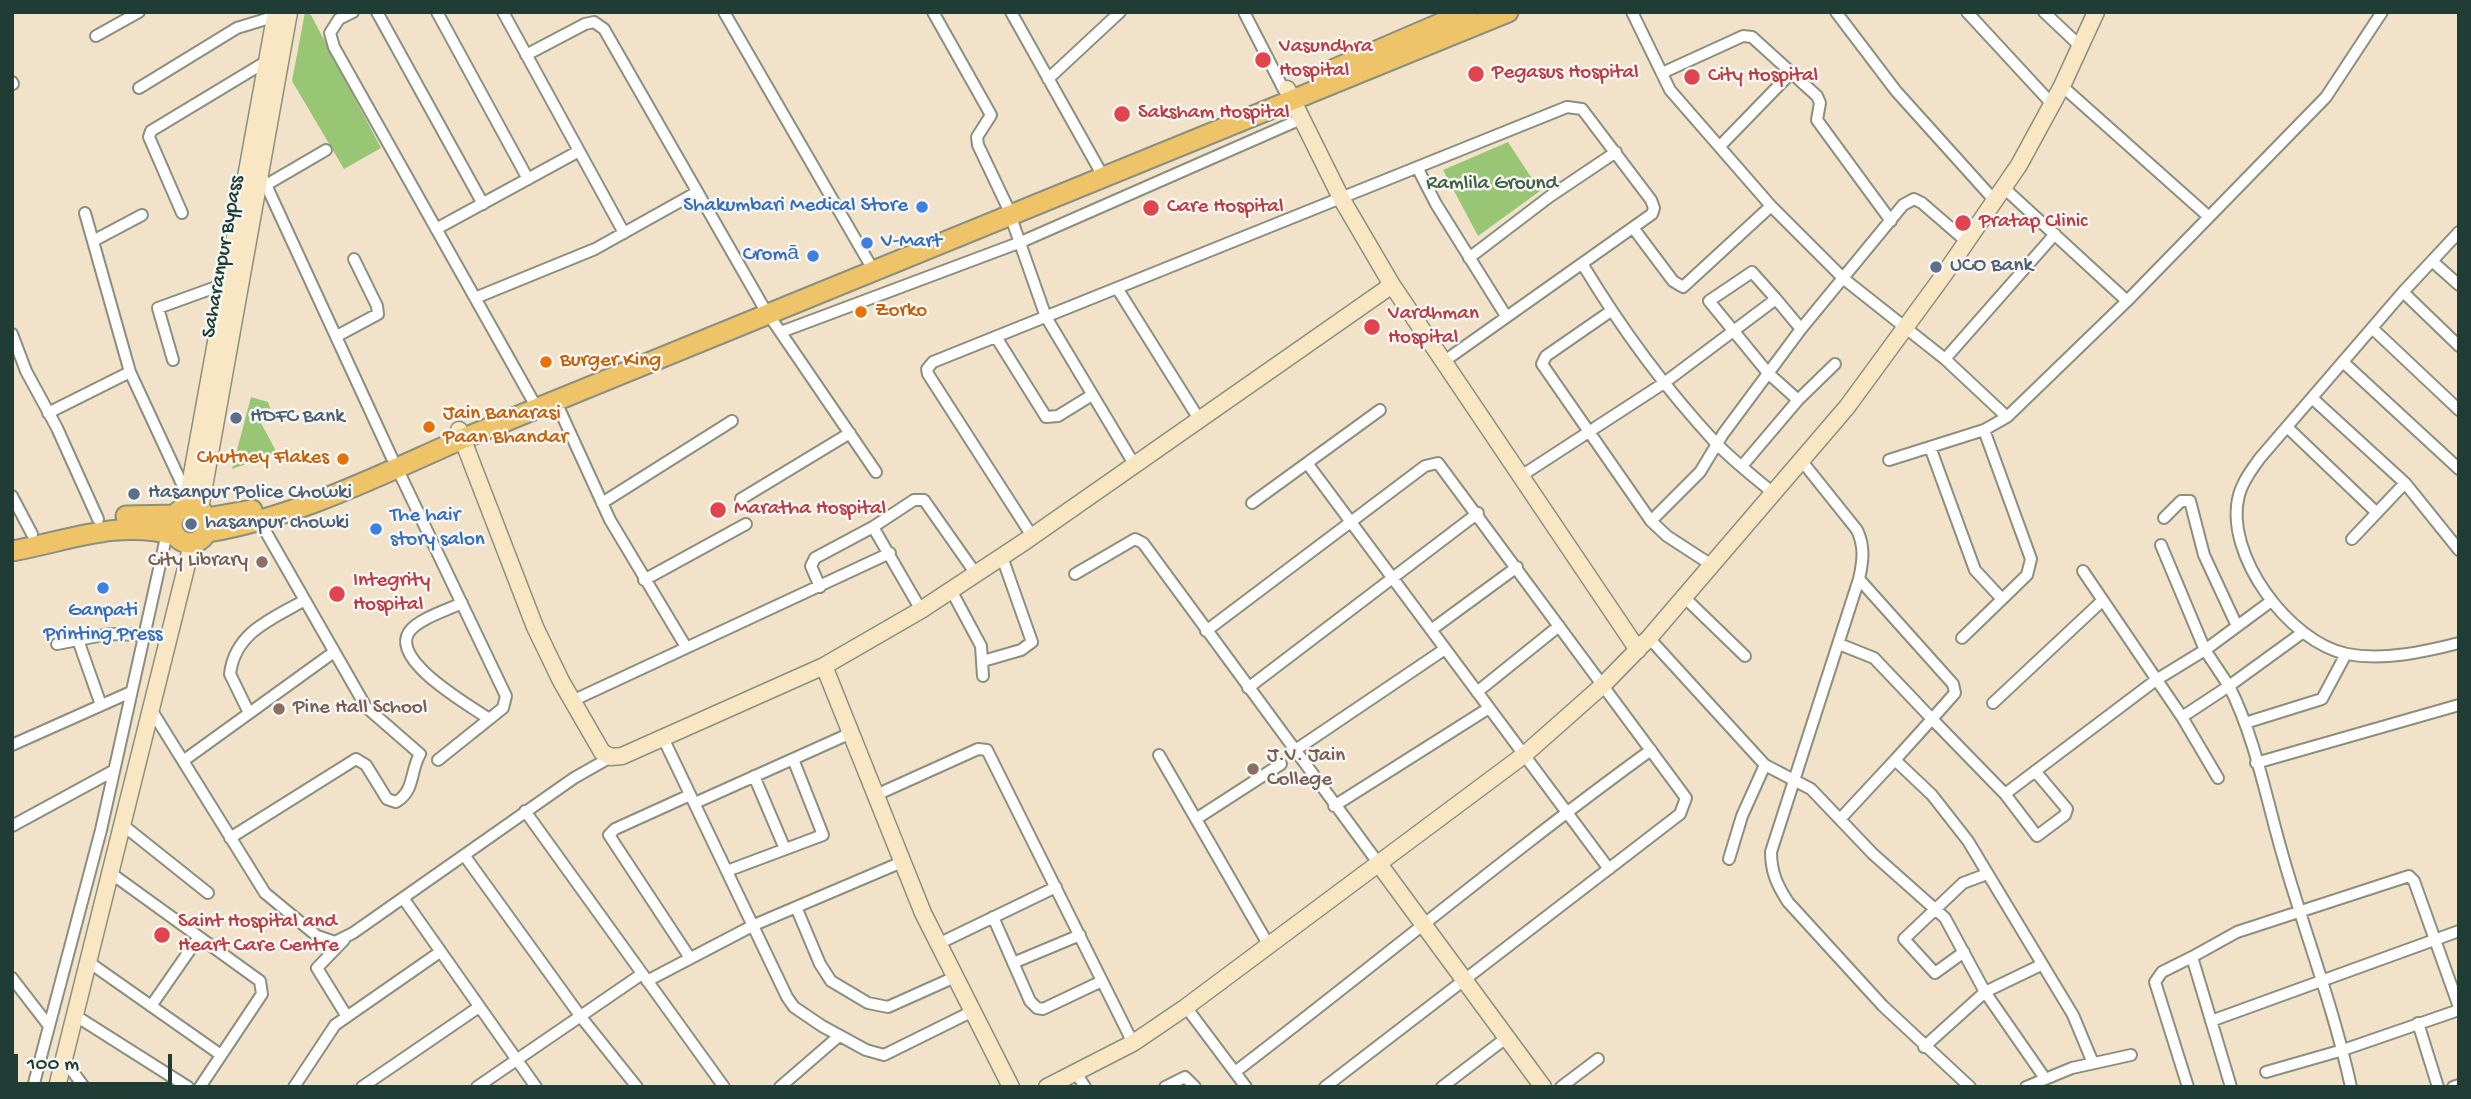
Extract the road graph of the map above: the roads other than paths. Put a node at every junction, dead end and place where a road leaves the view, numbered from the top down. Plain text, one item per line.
1 (139, 12) edge
2 (353, 12) edge
3 (377, 12) edge
4 (438, 12) edge
5 (503, 12) edge
6 (724, 12) edge
7 (933, 12) edge
8 (1011, 12) edge
9 (1244, 12) edge
10 (1467, 12) edge
11 (1507, 12) edge
12 (1632, 12) edge
13 (1836, 12) edge
14 (1966, 12) edge
15 (2044, 12) edge
16 (2096, 12) edge
17 (2382, 12) edge
18 (280, 13) edge
19 (1116, 14) edge
20 (96, 36) dead end
21 (2080, 46) junction
22 (526, 55) junction
23 (267, 61) junction
24 (1662, 73) junction
25 (1790, 74) junction
26 (1048, 79) junction
27 (2062, 86) junction
28 (139, 88) dead end
29 (1287, 93) junction
30 (2052, 104) junction
31 (1301, 119) junction
32 (1721, 145) junction
33 (326, 150) dead end
34 (579, 151) junction
35 (1616, 152) junction
36 (1099, 169) junction
37 (1418, 169) junction
38 (263, 179) junction
39 (528, 179) junction
40 (697, 192) junction
41 (2000, 194) junction
42 (1341, 198) junction
43 (482, 204) junction
44 (1771, 206) junction
45 (1009, 212) junction
46 (85, 213) dead end
47 (183, 213) dead end
48 (142, 215) dead end
49 (2209, 217) junction
50 (1891, 221) junction
51 (436, 229) junction
52 (1634, 229) junction
53 (2459, 232) edge
54 (624, 233) junction
55 (2055, 234) junction
56 (93, 241) junction
57 (1021, 242) junction
58 (1967, 242) junction
59 (1469, 258) junction
60 (354, 259) dead end
61 (2432, 261) junction
62 (1583, 265) junction
63 (872, 268) junction
64 (1844, 279) junction
65 (227, 284) junction
66 (1392, 285) junction
67 (2459, 285) edge
68 (1117, 288) junction
69 (2403, 292) junction
70 (475, 298) junction
71 (1776, 299) junction
72 (2127, 301) junction
73 (1611, 311) junction
74 (1506, 316) junction
75 (1046, 317) junction
76 (772, 318) junction
77 (1905, 328) junction
78 (2372, 328) junction
79 (1801, 329) junction
80 (1733, 332) junction
81 (12, 334) edge
82 (337, 336) junction
83 (996, 337) junction
84 (2459, 346) edge
85 (1945, 359) junction
86 (173, 360) dead end
87 (1443, 362) junction
88 (2343, 362) junction
89 (1835, 364) dead end
90 (130, 372) junction
91 (1768, 373) junction
92 (1664, 383) junction
93 (1092, 395) junction
94 (2312, 398) junction
95 (1798, 400) junction
96 (533, 401) junction
97 (556, 402) junction
98 (1380, 410) dead end
99 (2459, 410) edge
100 (48, 413) junction
101 (2007, 418) junction
102 (1199, 419) junction
103 (732, 421) dead end
104 (2287, 427) junction
105 (1984, 430) junction
106 (850, 433) junction
107 (1590, 433) junction
108 (461, 435) junction
109 (1716, 444) junction
110 (1930, 447) junction
111 (1801, 460) junction
112 (1889, 460) dead end
113 (394, 463) junction
114 (1307, 463) junction
115 (1134, 464) junction
116 (1742, 466) junction
117 (2459, 469) edge
118 (876, 472) dead end
119 (1521, 476) junction
120 (2404, 483) junction
121 (1772, 492) junction
122 (12, 496) edge
123 (741, 499) dead end
124 (602, 503) junction
125 (1252, 503) dead end
126 (1478, 513) junction
127 (2377, 513) junction
128 (2164, 518) dead end
129 (99, 519) junction
130 (259, 520) junction
131 (1350, 520) junction
132 (1651, 520) junction
133 (188, 521) junction
134 (746, 524) dead end
135 (873, 527) junction
136 (32, 534) junction
137 (1032, 536) junction
138 (2353, 539) dead end
139 (12, 541) edge
140 (2161, 545) dead end
141 (2459, 550) edge
142 (12, 551) edge
143 (890, 553) junction
144 (1002, 557) junction
145 (1710, 564) junction
146 (1517, 567) junction
147 (2082, 571) dead end
148 (976, 574) junction
149 (1075, 574) dead end
150 (1392, 577) junction
151 (1859, 579) junction
152 (644, 580) junction
153 (820, 587) junction
154 (951, 590) junction
155 (1683, 596) junction
156 (2002, 599) junction
157 (305, 600) junction
158 (2102, 601) junction
159 (2270, 602) junction
160 (461, 603) junction
161 (921, 610) junction
162 (1559, 626) junction
163 (2236, 626) junction
164 (1431, 630) junction
165 (1206, 631) junction
166 (2302, 632) junction
167 (144, 635) junction
168 (1962, 638) dead end
169 (78, 640) junction
170 (2459, 643) edge
171 (1643, 644) junction
172 (1839, 644) junction
173 (57, 645) dead end
174 (686, 647) junction
175 (1445, 649) junction
176 (2205, 650) junction
177 (334, 652) junction
178 (2346, 654) junction
179 (1745, 656) dead end
180 (983, 661) junction
181 (824, 666) junction
182 (983, 676) dead end
183 (2156, 680) junction
184 (1602, 686) junction
185 (2229, 686) junction
186 (1248, 688) junction
187 (131, 692) junction
188 (1477, 692) junction
189 (572, 701) junction
190 (1993, 703) dead end
191 (101, 705) junction
192 (2459, 705) edge
193 (1489, 708) junction
194 (152, 711) junction
195 (249, 713) junction
196 (2182, 717) junction
197 (489, 719) junction
198 (1932, 719) junction
199 (2245, 723) junction
200 (851, 733) junction
201 (664, 740) junction
202 (12, 746) edge
203 (1651, 750) junction
204 (1294, 751) junction
205 (1159, 755) dead end
206 (1524, 755) junction
207 (611, 757) junction
208 (793, 759) junction
209 (438, 760) dead end
210 (1895, 760) junction
211 (183, 761) junction
212 (2256, 763) junction
213 (1281, 764) dead end
214 (1765, 765) junction
215 (113, 771) junction
216 (2035, 771) junction
217 (754, 776) junction
218 (2218, 778) dead end
219 (1795, 779) junction
220 (2005, 794) junction
221 (876, 795) junction
222 (693, 799) junction
223 (1334, 806) junction
224 (526, 811) junction
225 (1566, 812) junction
226 (1841, 818) junction
227 (1196, 820) junction
228 (12, 826) edge
229 (124, 826) junction
230 (230, 838) junction
231 (785, 849) junction
232 (464, 855) junction
233 (1729, 859) dead end
234 (902, 862) junction
235 (1379, 864) junction
236 (104, 869) junction
237 (1609, 870) junction
238 (727, 871) junction
239 (1987, 874) junction
240 (1056, 887) junction
241 (208, 893) dead end
242 (403, 898) junction
243 (796, 907) junction
244 (1936, 908) junction
245 (2300, 913) junction
246 (993, 917) junction
247 (754, 925) junction
248 (1425, 926) junction
249 (2459, 932) edge
250 (1080, 935) junction
251 (200, 937) junction
252 (344, 939) junction
253 (2433, 941) junction
254 (938, 944) junction
255 (1268, 944) junction
256 (440, 952) junction
257 (1965, 952) junction
258 (2192, 957) junction
259 (690, 958) junction
260 (90, 963) junction
261 (1013, 963) junction
262 (2041, 965) junction
263 (645, 977) junction
264 (955, 977) junction
265 (12, 978) edge
266 (63, 980) junction
267 (1102, 981) junction
268 (2323, 981) junction
269 (1464, 982) junction
270 (81, 984) junction
271 (1985, 992) junction
272 (151, 1006) junction
273 (480, 1007) junction
274 (1186, 1007) junction
275 (2459, 1009) edge
276 (972, 1011) junction
277 (346, 1015) junction
278 (76, 1016) junction
279 (581, 1017) junction
280 (2211, 1021) junction
281 (2418, 1023) junction
282 (49, 1026) junction
283 (839, 1035) junction
284 (1506, 1038) junction
285 (1133, 1043) junction
286 (1924, 1047) junction
287 (2343, 1050) junction
288 (221, 1055) junction
289 (2131, 1055) dead end
290 (516, 1059) junction
291 (1598, 1059) dead end
292 (65, 1061) junction
293 (2093, 1063) junction
294 (1235, 1072) junction
295 (2266, 1072) dead end
296 (2044, 1077) junction
297 (1081, 1080) edge
298 (2459, 1085) edge
299 (33, 1087) edge
300 (57, 1087) edge
301 (84, 1087) edge
302 (188, 1087) edge
303 (200, 1087) edge
304 (294, 1087) edge
305 (362, 1087) edge
306 (477, 1087) edge
307 (536, 1087) edge
308 (637, 1087) edge
309 (723, 1087) edge
310 (780, 1087) edge
311 (1011, 1087) edge
312 (1047, 1087) edge
313 (1165, 1087) edge
314 (1195, 1087) edge
315 (1246, 1087) edge
316 (1325, 1087) edge
317 (1442, 1087) edge
318 (1542, 1087) edge
319 (1561, 1087) edge
320 (1970, 1087) edge
321 (2026, 1087) edge
322 (2188, 1087) edge
323 (2231, 1087) edge
324 (2351, 1087) edge
325 (2438, 1087) edge
326 (2453, 1087) edge

1 - 20 street
2 - 51 street
3 - 43 street
4 - 39 street
5 - 22 street
6 - 63 street
7 - 45 street
8 - 26 street
9 - 29 street
10 - 29 highway
11 - 29 highway
12 - 24 street
13 - 41 street
14 - 30 street
15 - 21 street
16 - 21 street
17 - 49 street
18 - 23 street
18 - 28 street
18 - 38 street, Saharanpur Bypass
19 - 26 street
21 - 27 street
22 - 34 street
22 - 40 street
23 - 47 street
23 - 65 street
24 - 25 street
24 - 32 street
25 - 32 street
25 - 50 street
26 - 36 street
27 - 30 street
27 - 49 street
29 - 31 street
29 - 36 highway
29 - 45 highway
30 - 41 street
31 - 42 street
31 - 57 street
32 - 44 street
33 - 38 street
34 - 39 street
34 - 54 street
35 - 37 street
35 - 52 street
35 - 59 street
36 - 45 highway
37 - 42 street
37 - 59 street
38 - 82 street
38 - 133 street, Saharanpur Bypass
39 - 43 street
40 - 54 street
40 - 76 street
41 - 55 street
41 - 58 street
42 - 66 street
42 - 68 street
43 - 51 street
44 - 52 street
44 - 64 street
45 - 57 street
45 - 63 highway
46 - 56 street
48 - 56 street
49 - 72 street
50 - 58 street
50 - 64 street
51 - 70 street
52 - 62 street
53 - 61 street
54 - 70 street
55 - 72 street
55 - 85 street
56 - 90 street
57 - 75 street
57 - 76 street
58 - 77 street
59 - 74 street
60 - 82 street
61 - 67 street
61 - 69 street
62 - 73 street
62 - 74 street
63 - 76 highway
64 - 77 street
64 - 79 street
65 - 86 street
65 - 133 street
66 - 87 street
66 - 102 street
68 - 75 street
68 - 102 street
69 - 78 street
69 - 84 street
70 - 96 street
71 - 79 street
71 - 80 street
71 - 80 street
72 - 101 street
73 - 92 street
73 - 107 street
74 - 87 street
75 - 83 street
75 - 93 street
76 - 96 highway
76 - 97 highway
76 - 106 street
77 - 85 street
77 - 111 street
78 - 88 street
78 - 99 street
79 - 91 street
80 - 91 street
80 - 92 street
81 - 100 street
82 - 113 street
83 - 93 street
83 - 137 street
85 - 101 street
87 - 119 street
88 - 94 street
88 - 117 street
89 - 95 street
90 - 100 street
90 - 133 street
91 - 95 street
91 - 109 street
92 - 107 street
92 - 109 street
93 - 115 street
94 - 104 street
94 - 120 street
95 - 116 street
96 - 108 highway
97 - 108 highway
97 - 124 street
98 - 114 street
100 - 129 street
101 - 105 street
102 - 115 street
103 - 124 street
104 - 127 street
104 - 159 street
105 - 110 street
105 - 156 street
106 - 118 street
106 - 123 street
107 - 119 street
107 - 132 street
108 - 113 highway
108 - 189 street
109 - 116 street
109 - 132 street
110 - 112 street
110 - 156 street
111 - 121 street
111 - 151 street
113 - 130 highway
113 - 133 highway
113 - 160 street
114 - 125 street
114 - 131 street
115 - 137 street
116 - 121 street
119 - 171 street
120 - 127 street
120 - 141 street
121 - 145 street
122 - 136 street
124 - 152 street
126 - 131 street
126 - 146 street
126 - 150 street
127 - 138 street
128 - 163 street
129 - 133 highway
129 - 136 highway
130 - 133 highway
130 - 157 street
131 - 150 street
131 - 165 street
132 - 145 street
133 - 142 highway
133 - 167 street
133 - 194 street
134 - 152 street
135 - 143 street
135 - 148 street
135 - 153 street
136 - 139 highway
137 - 144 street
140 - 176 street
143 - 153 street
143 - 161 street
144 - 148 street
144 - 180 street
145 - 155 street
146 - 162 street
146 - 164 street
147 - 158 street
148 - 154 street
149 - 165 street
150 - 164 street
150 - 186 street
151 - 172 street
151 - 198 street
152 - 174 street
153 - 174 street
154 - 161 street
154 - 180 street
155 - 171 street
155 - 179 street
156 - 168 street
157 - 177 street
157 - 195 street
158 - 183 street
158 - 190 street
159 - 163 street
159 - 166 street
160 - 197 street
160 - 197 street
161 - 181 street
162 - 184 street
162 - 188 street
163 - 176 street
164 - 175 street
165 - 186 street
166 - 178 street
166 - 185 street
167 - 169 street
167 - 187 street
169 - 173 street
169 - 191 street
170 - 178 street
171 - 184 street
171 - 214 street
172 - 198 street
172 - 219 street
174 - 189 street
175 - 188 street
175 - 204 street
176 - 183 street
176 - 185 street
177 - 195 street
177 - 230 street
178 - 199 street
180 - 182 street
181 - 200 street
181 - 201 street
183 - 196 street
183 - 216 street
184 - 203 street
184 - 206 street
185 - 196 street
185 - 199 street
186 - 204 street
187 - 191 street
187 - 215 street
188 - 193 street
189 - 207 street
191 - 202 street
192 - 212 street
193 - 206 street
193 - 223 street
194 - 211 street
194 - 229 street
195 - 211 street
196 - 218 street
197 - 209 street
198 - 210 street
198 - 220 street
199 - 212 street
200 - 208 street
200 - 221 street
201 - 207 street
201 - 222 street
203 - 225 street
203 - 237 street
204 - 223 street
205 - 227 street
206 - 225 street
206 - 235 street
207 - 224 street
208 - 217 street
208 - 231 street
210 - 226 street
210 - 239 street
211 - 230 street
212 - 245 street
213 - 227 street
214 - 219 street
214 - 233 street
215 - 228 street
215 - 236 street
216 - 220 street
216 - 220 street
217 - 222 street
217 - 231 street
219 - 226 street
219 - 286 street
221 - 234 street
221 - 240 street
222 - 238 street
222 - 259 street
223 - 235 street
224 - 232 street
224 - 263 street
225 - 237 street
225 - 248 street
226 - 244 street
227 - 255 street
229 - 236 street
229 - 241 street
230 - 252 street
231 - 238 street
232 - 242 street
232 - 279 street
234 - 243 street
234 - 254 street
235 - 248 street
235 - 255 street
236 - 251 street
236 - 260 street
236 - 266 street
237 - 269 street
238 - 247 street
239 - 244 street
239 - 262 street
240 - 246 street
240 - 250 street
242 - 252 street
242 - 256 street
243 - 247 street
243 - 264 street
244 - 257 street
244 - 257 street
245 - 253 street
245 - 258 street
245 - 268 street
246 - 254 street
246 - 261 street
247 - 259 street
247 - 283 street
248 - 269 street
248 - 294 street
249 - 253 street
250 - 261 street
250 - 267 street
251 - 272 street
251 - 288 street
252 - 277 street
253 - 268 street
253 - 275 street
254 - 264 street
255 - 274 street
256 - 273 street
256 - 277 street
257 - 271 street
258 - 280 street
258 - 322 street
259 - 263 street
260 - 270 street
260 - 272 street
261 - 267 street
262 - 271 street
262 - 293 street
263 - 279 street
263 - 309 street
264 - 276 street
265 - 282 street
266 - 270 street
266 - 282 street
267 - 285 street
268 - 280 street
268 - 287 street
269 - 284 street
269 - 316 street
270 - 278 street
271 - 286 street
271 - 296 street
272 - 288 street
273 - 290 street
273 - 305 street
274 - 285 street
274 - 294 street
275 - 281 street
276 - 283 street
276 - 311 street
277 - 304 street
278 - 292 street
278 - 302 street
279 - 290 street
279 - 308 street
280 - 323 street
281 - 287 street
281 - 325 street
282 - 299 street
283 - 310 street
284 - 317 street
284 - 318 street
285 - 297 street
286 - 320 street
287 - 295 street
287 - 324 street
288 - 303 street
289 - 293 street
290 - 306 street
290 - 307 street
291 - 319 street
292 - 300 street
292 - 301 street
293 - 296 street
294 - 315 street
296 - 321 street
297 - 312 street
298 - 326 street
313 - 314 street

